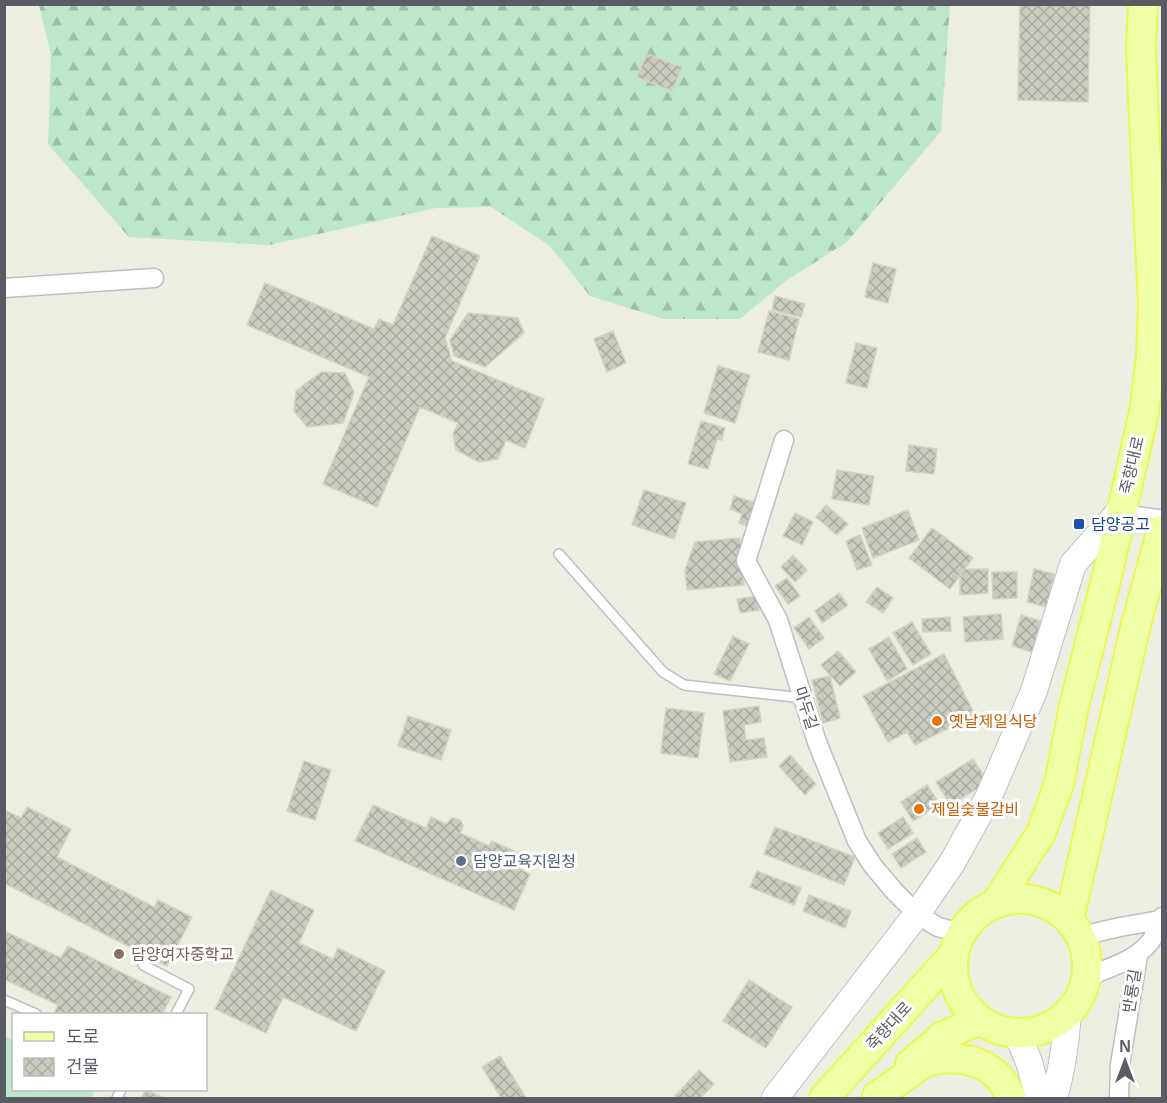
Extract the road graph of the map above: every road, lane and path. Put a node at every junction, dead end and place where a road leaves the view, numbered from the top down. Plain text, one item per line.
1 (1143, 4) edge
2 (154, 278) dead end
3 (4, 288) edge
4 (784, 440) dead end
5 (1122, 509) junction
6 (1162, 515) edge
7 (1162, 530) edge
8 (559, 554) dead end
9 (803, 699) junction
10 (996, 903) junction
11 (917, 914) junction
12 (1161, 918) edge
13 (1075, 928) junction
14 (958, 943) junction
15 (1138, 955) junction
16 (143, 965) dead end
17 (1087, 977) junction
18 (4, 999) edge
19 (34, 1013) edge
20 (177, 1013) edge
21 (1068, 1013) junction
22 (980, 1020) junction
23 (1017, 1033) junction
24 (875, 1097) edge
25 (775, 1098) edge
26 (824, 1098) edge
27 (1011, 1098) edge
28 (1038, 1098) edge
29 (1054, 1098) edge
30 (1119, 1098) edge

1 - 5 main road, 죽향대로
2 - 3 street
4 - 9 street, 마두길
5 - 6 lane
5 - 10 main road, 죽향대로
5 - 11 street
7 - 13 main road
8 - 9 lane
9 - 11 street, 마두길
10 - 13 main road
10 - 14 main road
11 - 14 street, 마두길
11 - 25 street
12 - 13 street
12 - 15 street
13 - 17 main road
14 - 22 main road
14 - 26 main road, 죽향대로
15 - 17 street
15 - 30 street, 반룡길
16 - 20 lane
17 - 21 main road
18 - 19 lane
21 - 23 main road
21 - 29 street
22 - 23 main road
22 - 24 main road
23 - 28 street
24 - 27 main road

